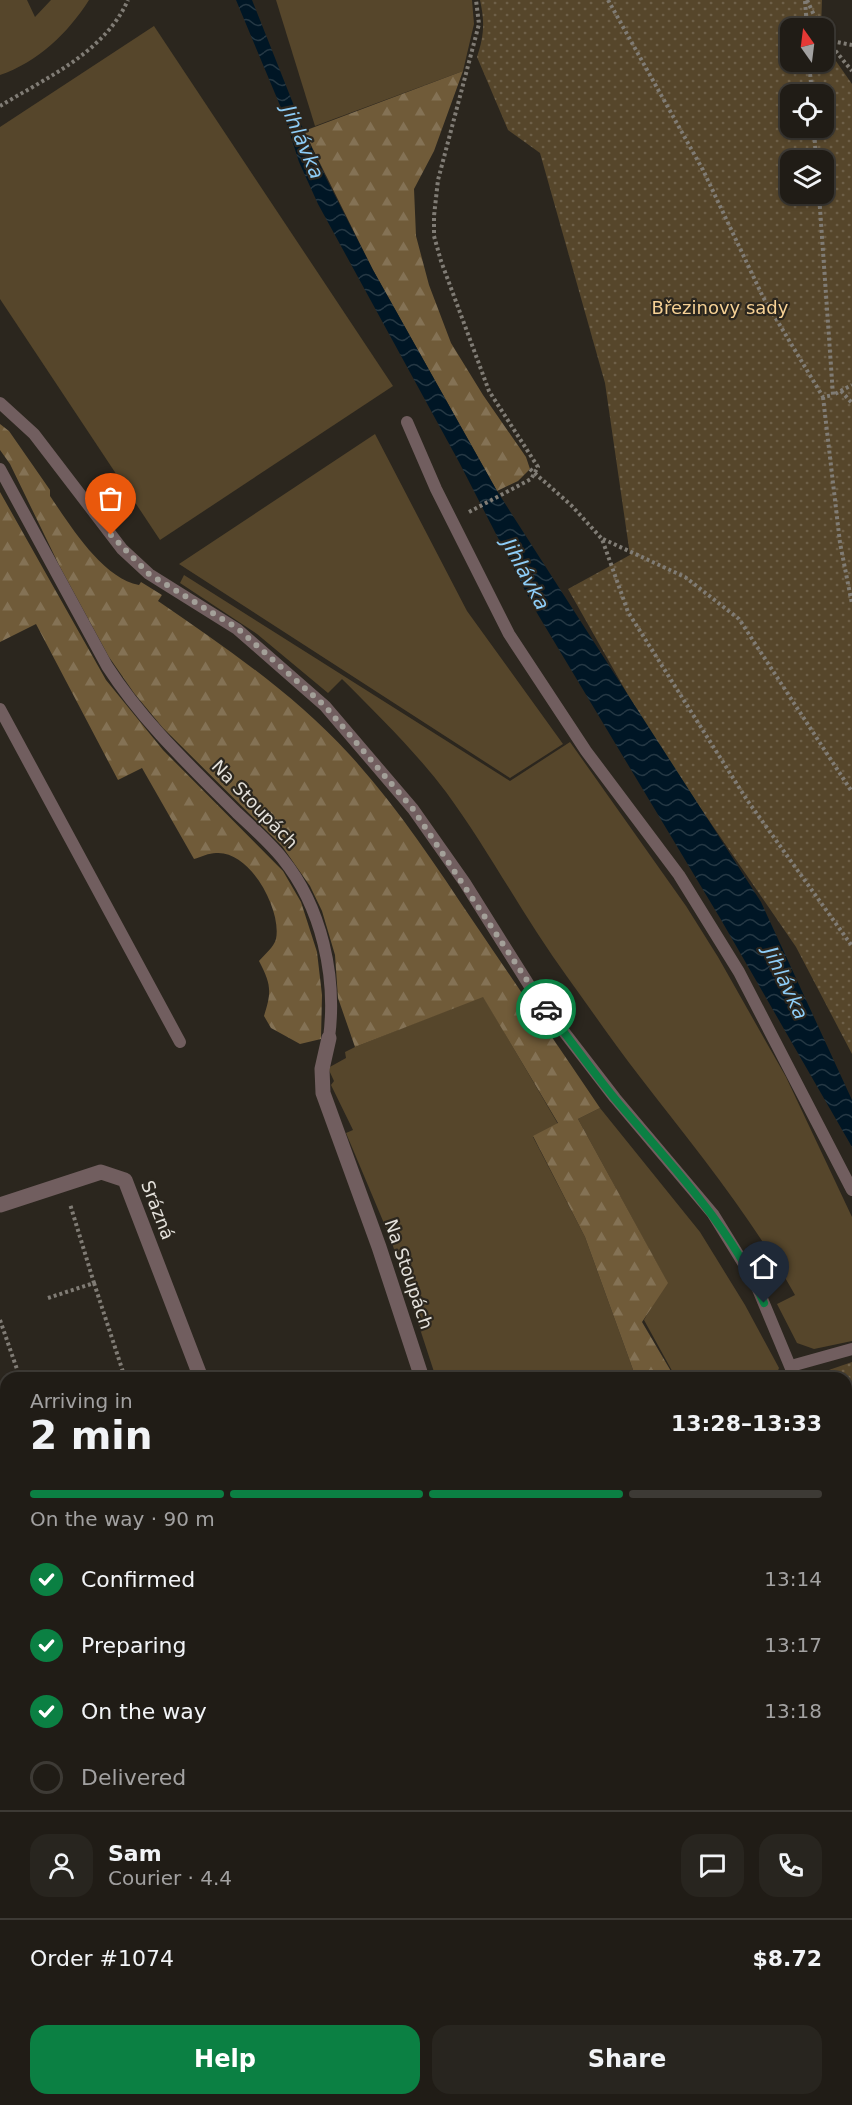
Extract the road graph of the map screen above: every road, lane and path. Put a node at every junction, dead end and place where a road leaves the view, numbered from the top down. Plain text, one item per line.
1 (128, 0) edge
2 (476, 0) edge
3 (608, 0) edge
4 (806, 0) edge
5 (807, 18) edge
6 (815, 18) edge
7 (834, 40) edge
8 (852, 45) edge
9 (834, 50) edge
10 (852, 71) edge
11 (0, 106) edge
12 (820, 204) edge
13 (852, 385) edge
14 (841, 391) junction
15 (833, 395) junction
16 (823, 397) junction
17 (0, 403) edge
18 (852, 403) edge
19 (407, 422) dead end
20 (0, 469) edge
21 (530, 469) dead end
22 (465, 514) dead end
23 (602, 539) junction
24 (852, 604) edge
25 (0, 709) edge
26 (852, 792) edge
27 (852, 946) edge
28 (329, 1038) joint
29 (180, 1042) dead end
30 (852, 1190) edge
31 (68, 1198) dead end
32 (0, 1205) edge
33 (94, 1283) junction
34 (48, 1298) dead end
35 (0, 1320) edge
36 (3, 1336) edge
37 (852, 1349) edge
38 (791, 1366) junction
39 (18, 1372) edge
40 (123, 1372) edge
41 (199, 1372) edge
42 (420, 1372) edge
43 (793, 1372) edge

1 - 11 path
2 - 22 path
3 - 16 path
4 - 5 path
4 - 6 path
7 - 8 path
9 - 10 path
12 - 15 path
13 - 14 path
14 - 15 path
14 - 18 path
15 - 16 path
16 - 24 path
17 - 38 lane
19 - 30 lane
20 - 28 lane, Na Stoupách
21 - 23 path
23 - 26 path
23 - 27 path
25 - 29 lane
28 - 42 street, Na Stoupách
31 - 33 path
32 - 41 street, Srázná
33 - 34 path
33 - 40 path
35 - 36 path
36 - 39 path
37 - 38 lane
38 - 43 lane

